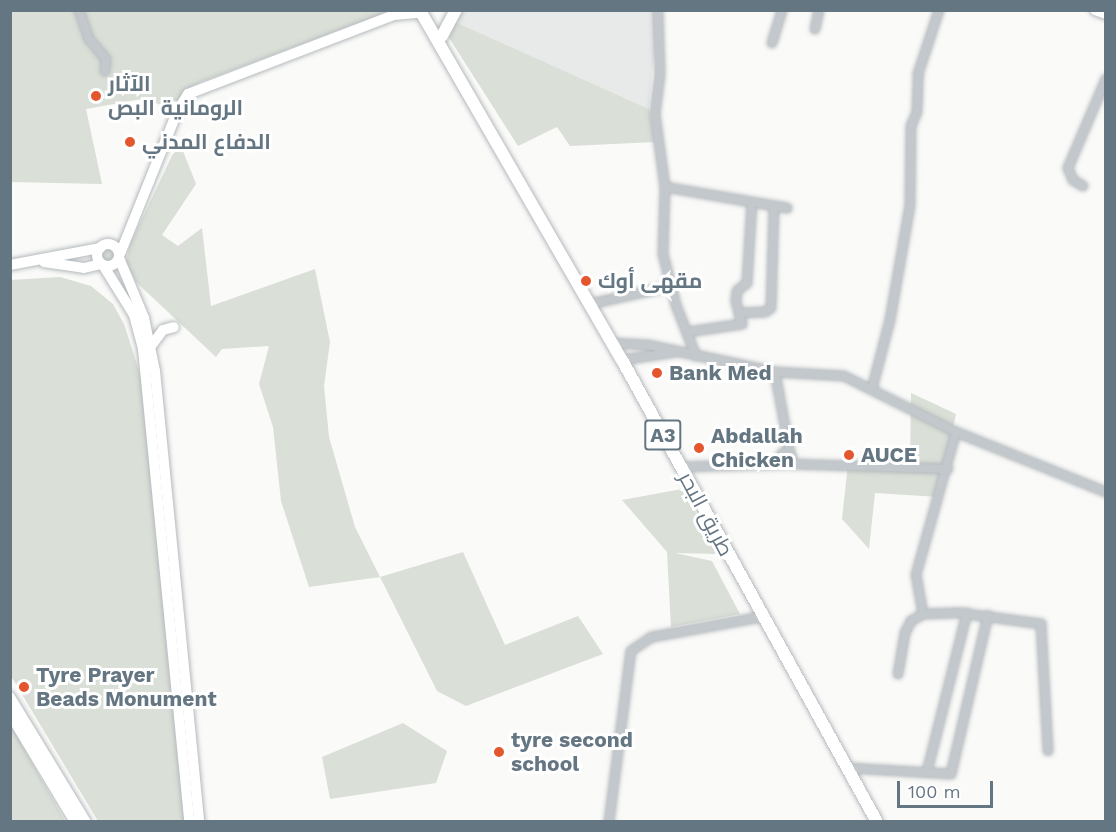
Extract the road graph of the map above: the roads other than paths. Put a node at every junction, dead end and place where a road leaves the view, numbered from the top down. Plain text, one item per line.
1 (79, 10) edge
2 (456, 10) edge
3 (658, 10) edge
4 (782, 10) edge
5 (819, 10) edge
6 (939, 10) edge
7 (1095, 10) edge
8 (422, 12) edge
9 (397, 13) edge
10 (1106, 14) edge
11 (815, 29) dead end
12 (442, 36) junction
13 (772, 43) dead end
14 (446, 50) junction
15 (105, 71) dead end
16 (1106, 79) edge
17 (1083, 186) dead end
18 (665, 187) junction
19 (752, 202) junction
20 (774, 206) junction
21 (787, 208) dead end
22 (130, 222) junction
23 (102, 246) junction
24 (119, 256) junction
25 (35, 261) junction
26 (10, 265) edge
27 (102, 265) junction
28 (671, 286) junction
29 (590, 303) junction
30 (739, 313) junction
31 (174, 327) dead end
32 (687, 332) junction
33 (612, 343) junction
34 (151, 346) junction
35 (679, 351) junction
36 (696, 356) junction
37 (622, 360) junction
38 (151, 371) junction
39 (775, 372) junction
40 (872, 389) junction
41 (956, 432) junction
42 (786, 458) junction
43 (681, 467) junction
44 (948, 469) junction
45 (1106, 492) edge
46 (967, 613) junction
47 (923, 614) junction
48 (988, 615) junction
49 (761, 617) junction
50 (898, 674) dead end
51 (10, 697) edge
52 (10, 714) edge
53 (1048, 751) dead end
54 (847, 768) junction
55 (927, 772) junction
56 (75, 822) edge
57 (86, 822) edge
58 (189, 822) edge
59 (199, 822) edge
60 (609, 822) edge
61 (877, 822) edge

1 - 15 street
2 - 12 highway
3 - 18 street
4 - 13 street
5 - 11 street
6 - 40 street
7 - 10 main road
8 - 9 main road
8 - 12 highway, طريق البحر / A3
8 - 14 highway, طريق البحر / A3
9 - 22 main road
12 - 14 highway, طريق البحر / A3
14 - 29 highway, طريق البحر / A3
16 - 17 street
18 - 19 street
18 - 28 street
19 - 20 street
19 - 30 street
20 - 21 street
20 - 30 street
22 - 23 main road
22 - 24 main road
23 - 24 main road
23 - 25 main road
23 - 27 main road
24 - 27 main road
24 - 34 main road
25 - 26 main road
25 - 27 main road
27 - 38 main road
28 - 29 street
28 - 32 street
29 - 33 highway, طريق البحر / A3
30 - 32 street
31 - 34 main road
32 - 36 street
33 - 35 street
33 - 37 highway, طريق البحر / A3
34 - 38 main road
35 - 36 street
35 - 37 street
36 - 39 street
37 - 43 highway, طريق البحر / A3
38 - 58 main road
38 - 59 main road
39 - 40 street
39 - 42 street
40 - 41 street
41 - 44 street
41 - 45 street
42 - 43 street
42 - 44 street
43 - 49 highway, طريق البحر / A3
44 - 47 street
46 - 47 street
46 - 48 street
46 - 55 street
47 - 50 street
48 - 53 street
48 - 55 street
49 - 54 highway, طريق البحر / A3
49 - 60 street
51 - 57 main road
52 - 56 main road
54 - 55 street
54 - 61 highway, طريق البحر / A3

